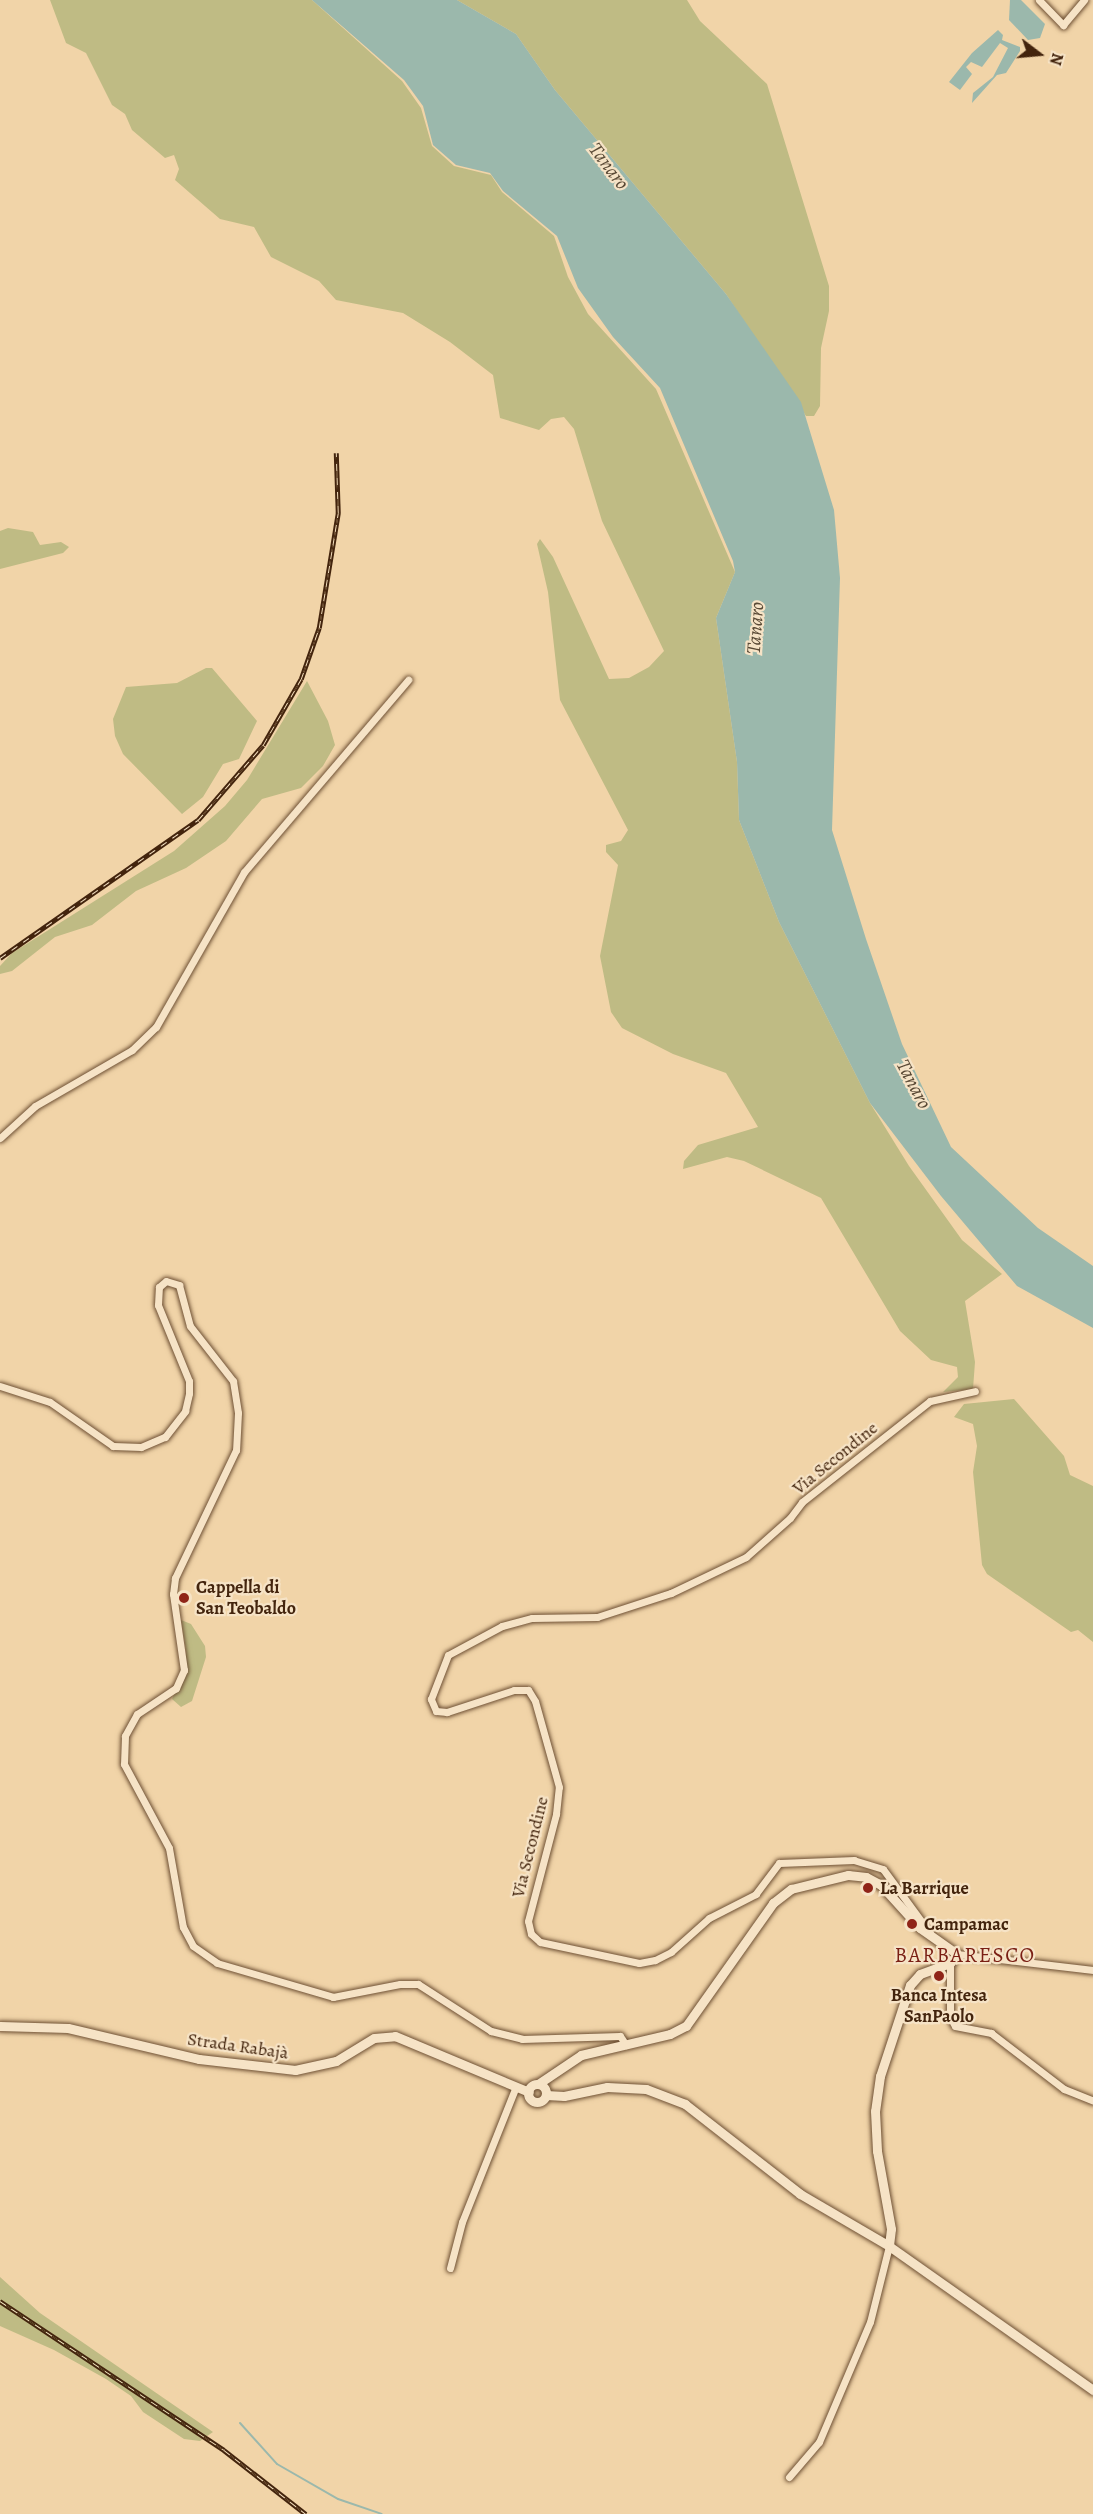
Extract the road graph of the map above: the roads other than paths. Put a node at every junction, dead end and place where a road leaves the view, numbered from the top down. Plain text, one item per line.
1 (1039, 0) edge
2 (1084, 0) edge
3 (408, 680) dead end
4 (0, 1138) edge
5 (0, 1386) edge
6 (975, 1391) dead end
7 (934, 1940) junction
8 (957, 1954) junction
9 (950, 1963) junction
10 (1093, 1970) edge
11 (0, 2026) edge
12 (626, 2045) junction
13 (543, 2088) junction
14 (515, 2089) junction
15 (529, 2092) junction
16 (1093, 2101) edge
17 (889, 2246) junction
18 (450, 2268) dead end
19 (1093, 2390) edge
20 (789, 2477) dead end

1 - 2 street
3 - 4 street
5 - 12 street
6 - 7 street, Via Secondine
7 - 8 street
7 - 12 street
8 - 9 street
8 - 10 street
9 - 16 street
9 - 17 street
11 - 14 street, Strada Rabajà
12 - 13 street
13 - 15 street
13 - 15 street, Strada Rabajà
13 - 17 street
14 - 15 street, Strada Rabajà
14 - 18 street
17 - 19 street
17 - 20 street

